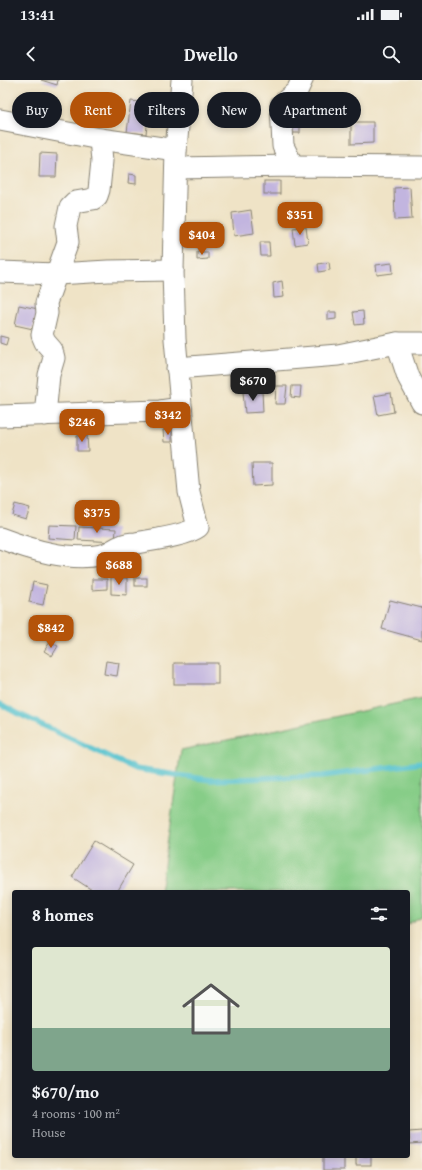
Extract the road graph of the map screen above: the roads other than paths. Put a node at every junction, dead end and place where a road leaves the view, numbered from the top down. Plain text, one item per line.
1 (182, 80) edge
2 (302, 80) edge
3 (0, 120) edge
4 (100, 139) junction
5 (176, 159) junction
6 (293, 166) junction
7 (422, 168) edge
8 (173, 270) junction
9 (0, 272) edge
10 (57, 274) junction
11 (396, 343) junction
12 (422, 343) edge
13 (177, 368) junction
14 (422, 403) edge
15 (181, 408) junction
16 (45, 415) junction
17 (0, 416) edge
18 (0, 538) edge

1 - 5 street
2 - 6 street
3 - 4 street
4 - 5 street
4 - 10 street
5 - 6 street
5 - 8 street
6 - 7 street
8 - 10 street
8 - 13 street
9 - 10 street
10 - 16 street
11 - 12 street
11 - 13 street
11 - 14 street
13 - 15 street
15 - 16 street
15 - 18 street
16 - 17 street

